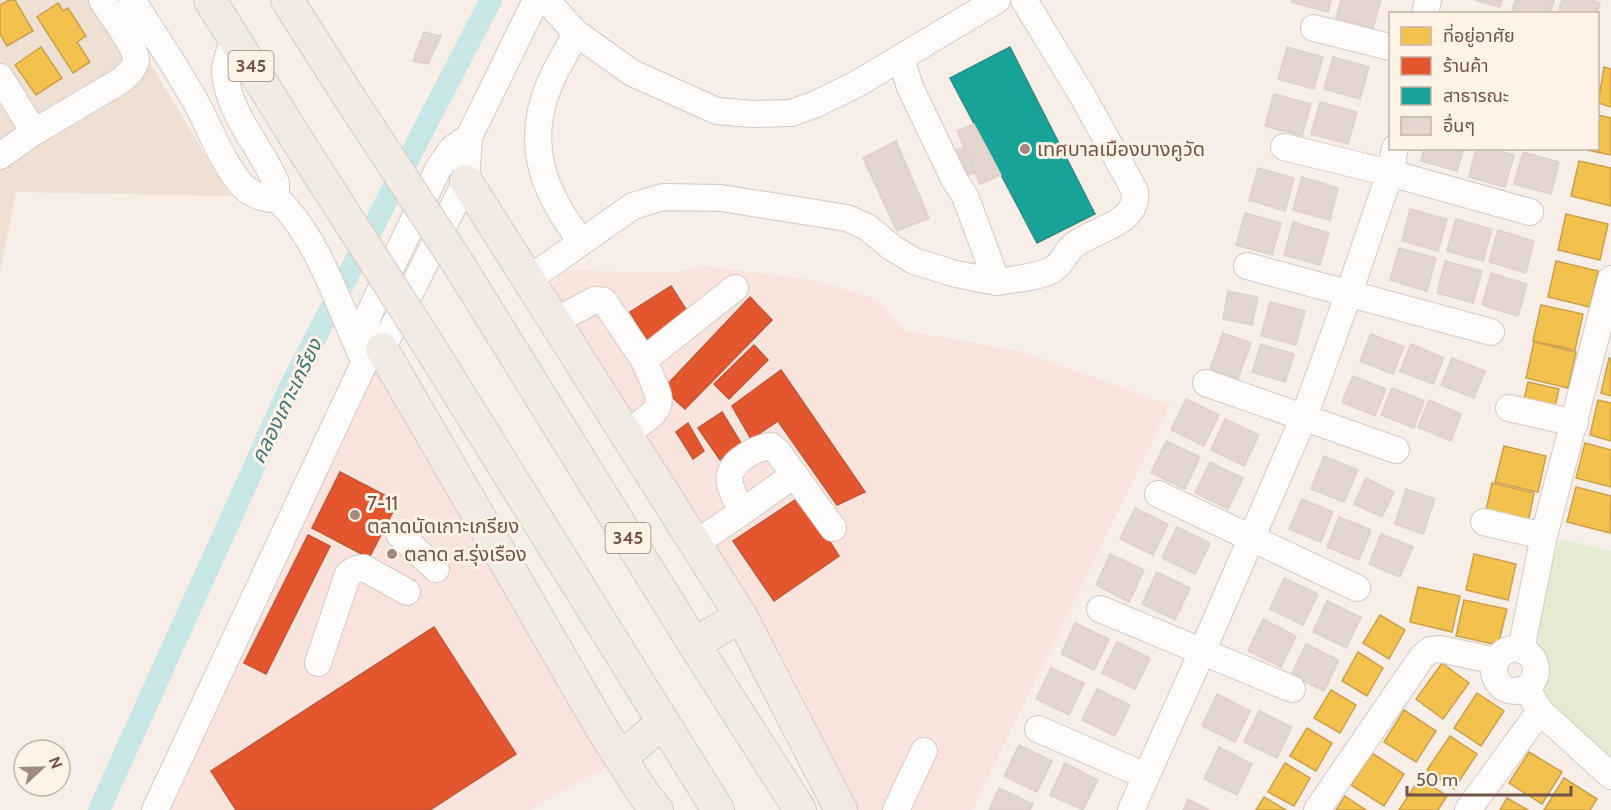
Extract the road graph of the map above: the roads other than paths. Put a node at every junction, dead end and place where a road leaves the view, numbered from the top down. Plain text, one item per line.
1 (102, 0) edge
2 (132, 0) edge
3 (210, 0) edge
4 (287, 0) edge
5 (536, 0) edge
6 (546, 0) edge
7 (997, 0) edge
8 (1024, 0) edge
9 (1314, 28) dead end
10 (576, 33) junction
11 (234, 39) junction
12 (1389, 47) edge
13 (901, 58) junction
14 (0, 77) edge
15 (34, 132) junction
16 (469, 137) junction
17 (1284, 147) dead end
18 (0, 156) edge
19 (1393, 161) edge
20 (466, 181) junction
21 (274, 196) junction
22 (1530, 212) dead end
23 (582, 242) junction
24 (1247, 266) dead end
25 (529, 279) junction
26 (1611, 279) edge
27 (997, 282) junction
28 (735, 288) dead end
29 (1349, 293) junction
30 (555, 321) junction
31 (1491, 332) dead end
32 (371, 356) junction
33 (644, 360) junction
34 (1206, 383) dead end
35 (1509, 408) dead end
36 (1304, 417) junction
37 (1575, 423) junction
38 (625, 435) junction
39 (1396, 450) dead end
40 (794, 476) junction
41 (1158, 494) dead end
42 (742, 512) junction
43 (1484, 522) dead end
44 (833, 528) dead end
45 (399, 534) dead end
46 (1544, 536) junction
47 (1251, 539) junction
48 (696, 543) junction
49 (436, 569) dead end
50 (1357, 588) dead end
51 (407, 592) dead end
52 (1100, 609) dead end
53 (741, 616) junction
54 (694, 644) junction
55 (1521, 650) junction
56 (1202, 652) junction
57 (1496, 662) junction
58 (318, 663) dead end
59 (1292, 689) dead end
60 (1526, 689) junction
61 (1540, 711) junction
62 (662, 723) junction
63 (1038, 729) dead end
64 (924, 751) dead end
65 (621, 758) junction
66 (1146, 776) junction
67 (1611, 776) edge
68 (654, 809) edge
69 (155, 810) edge
70 (718, 810) edge
71 (800, 810) edge
72 (841, 810) edge
73 (896, 810) edge
74 (1131, 810) edge
75 (1317, 810) edge
76 (1468, 810) edge

1 - 15 street
2 - 21 street
3 - 11 main road, 345
4 - 54 main road, 345, bridge
5 - 16 street
6 - 10 street
7 - 13 street
8 - 27 street
9 - 12 street
10 - 13 street
10 - 23 street
11 - 21 street
11 - 62 main road, 345, bridge
13 - 27 street
14 - 15 street
15 - 18 street
16 - 20 street
16 - 32 street
17 - 19 street
19 - 22 street
19 - 29 street
20 - 25 main road
20 - 32 street
21 - 32 street
23 - 25 street
23 - 27 street
24 - 29 street
25 - 30 main road
26 - 37 street
28 - 33 street
29 - 31 street
29 - 36 street
30 - 33 street
30 - 38 main road
32 - 65 main road
32 - 69 street
33 - 38 street
34 - 36 street
35 - 37 street
36 - 39 street
36 - 47 street
37 - 46 street
38 - 48 main road
40 - 42 street
40 - 42 street
40 - 44 street
41 - 47 street
42 - 48 street
43 - 46 street
45 - 49 street
46 - 55 street
47 - 50 street
47 - 56 street
48 - 53 main road
51 - 58 street
52 - 56 street
53 - 54 main road
53 - 72 main road
54 - 71 main road, 345
55 - 57 street
55 - 60 street
56 - 59 street
56 - 66 street
57 - 60 street
57 - 75 street
60 - 61 street
61 - 67 street
61 - 76 street
62 - 65 main road
62 - 70 main road, 345
63 - 66 street
64 - 73 street
65 - 68 main road
66 - 74 street

